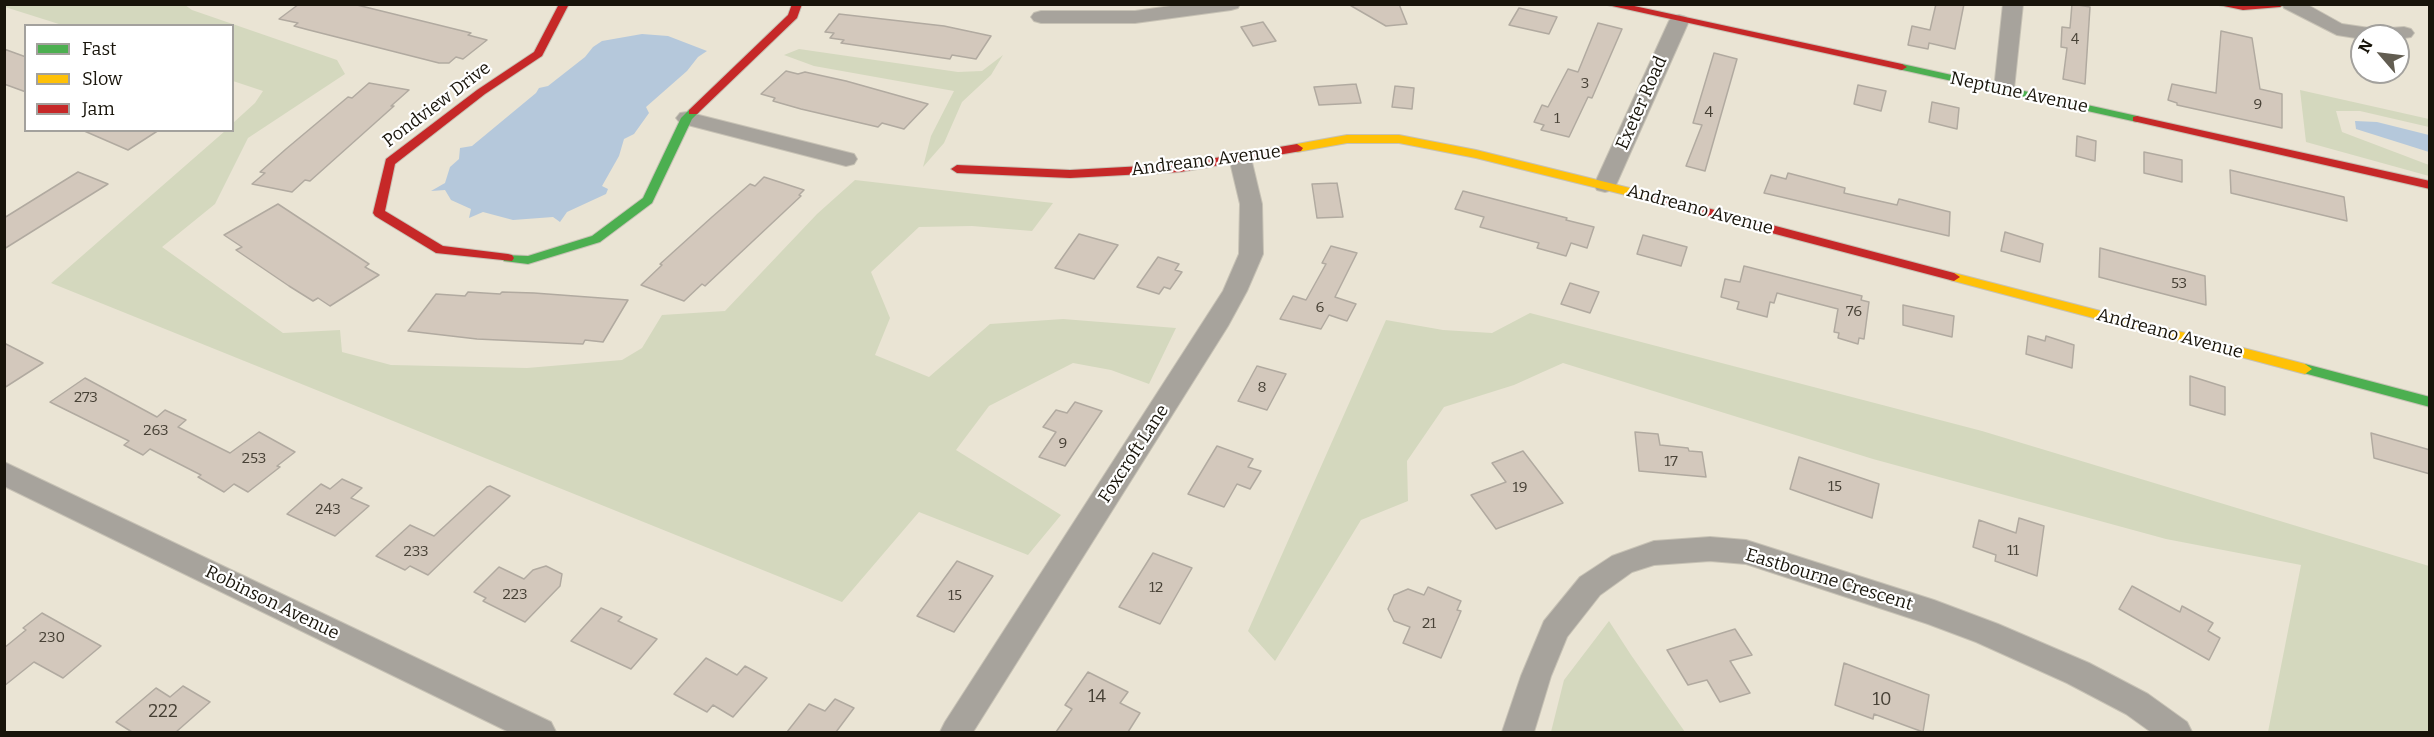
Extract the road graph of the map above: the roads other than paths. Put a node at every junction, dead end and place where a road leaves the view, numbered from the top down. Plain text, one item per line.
1 (564, 4) edge
2 (797, 4) edge
3 (1231, 4) edge
4 (1608, 4) edge
5 (2013, 4) edge
6 (2219, 4) edge
7 (2280, 4) edge
8 (2291, 4) edge
9 (1041, 17) dead end
10 (1679, 21) junction
11 (2350, 30) edge
12 (2004, 89) junction
13 (687, 118) junction
14 (1240, 158) junction
15 (846, 159) dead end
16 (957, 170) dead end
17 (1605, 185) junction
18 (2430, 185) edge
19 (2430, 402) edge
20 (4, 473) edge
21 (540, 732) edge
22 (956, 732) edge
23 (1518, 732) edge
24 (2175, 732) edge

1 - 13 street, Pondview Drive
2 - 13 street, Pondview Drive
3 - 9 street
4 - 10 street, Neptune Avenue
5 - 12 street
6 - 7 street
8 - 11 street
10 - 12 street, Neptune Avenue
10 - 17 street, Exeter Road
12 - 18 street, Neptune Avenue
13 - 15 street
14 - 16 street, Andreano Avenue
14 - 17 street, Andreano Avenue
14 - 22 street, Foxcroft Lane
17 - 19 street, Andreano Avenue
20 - 21 street, Robinson Avenue
23 - 24 street, Eastbourne Crescent

